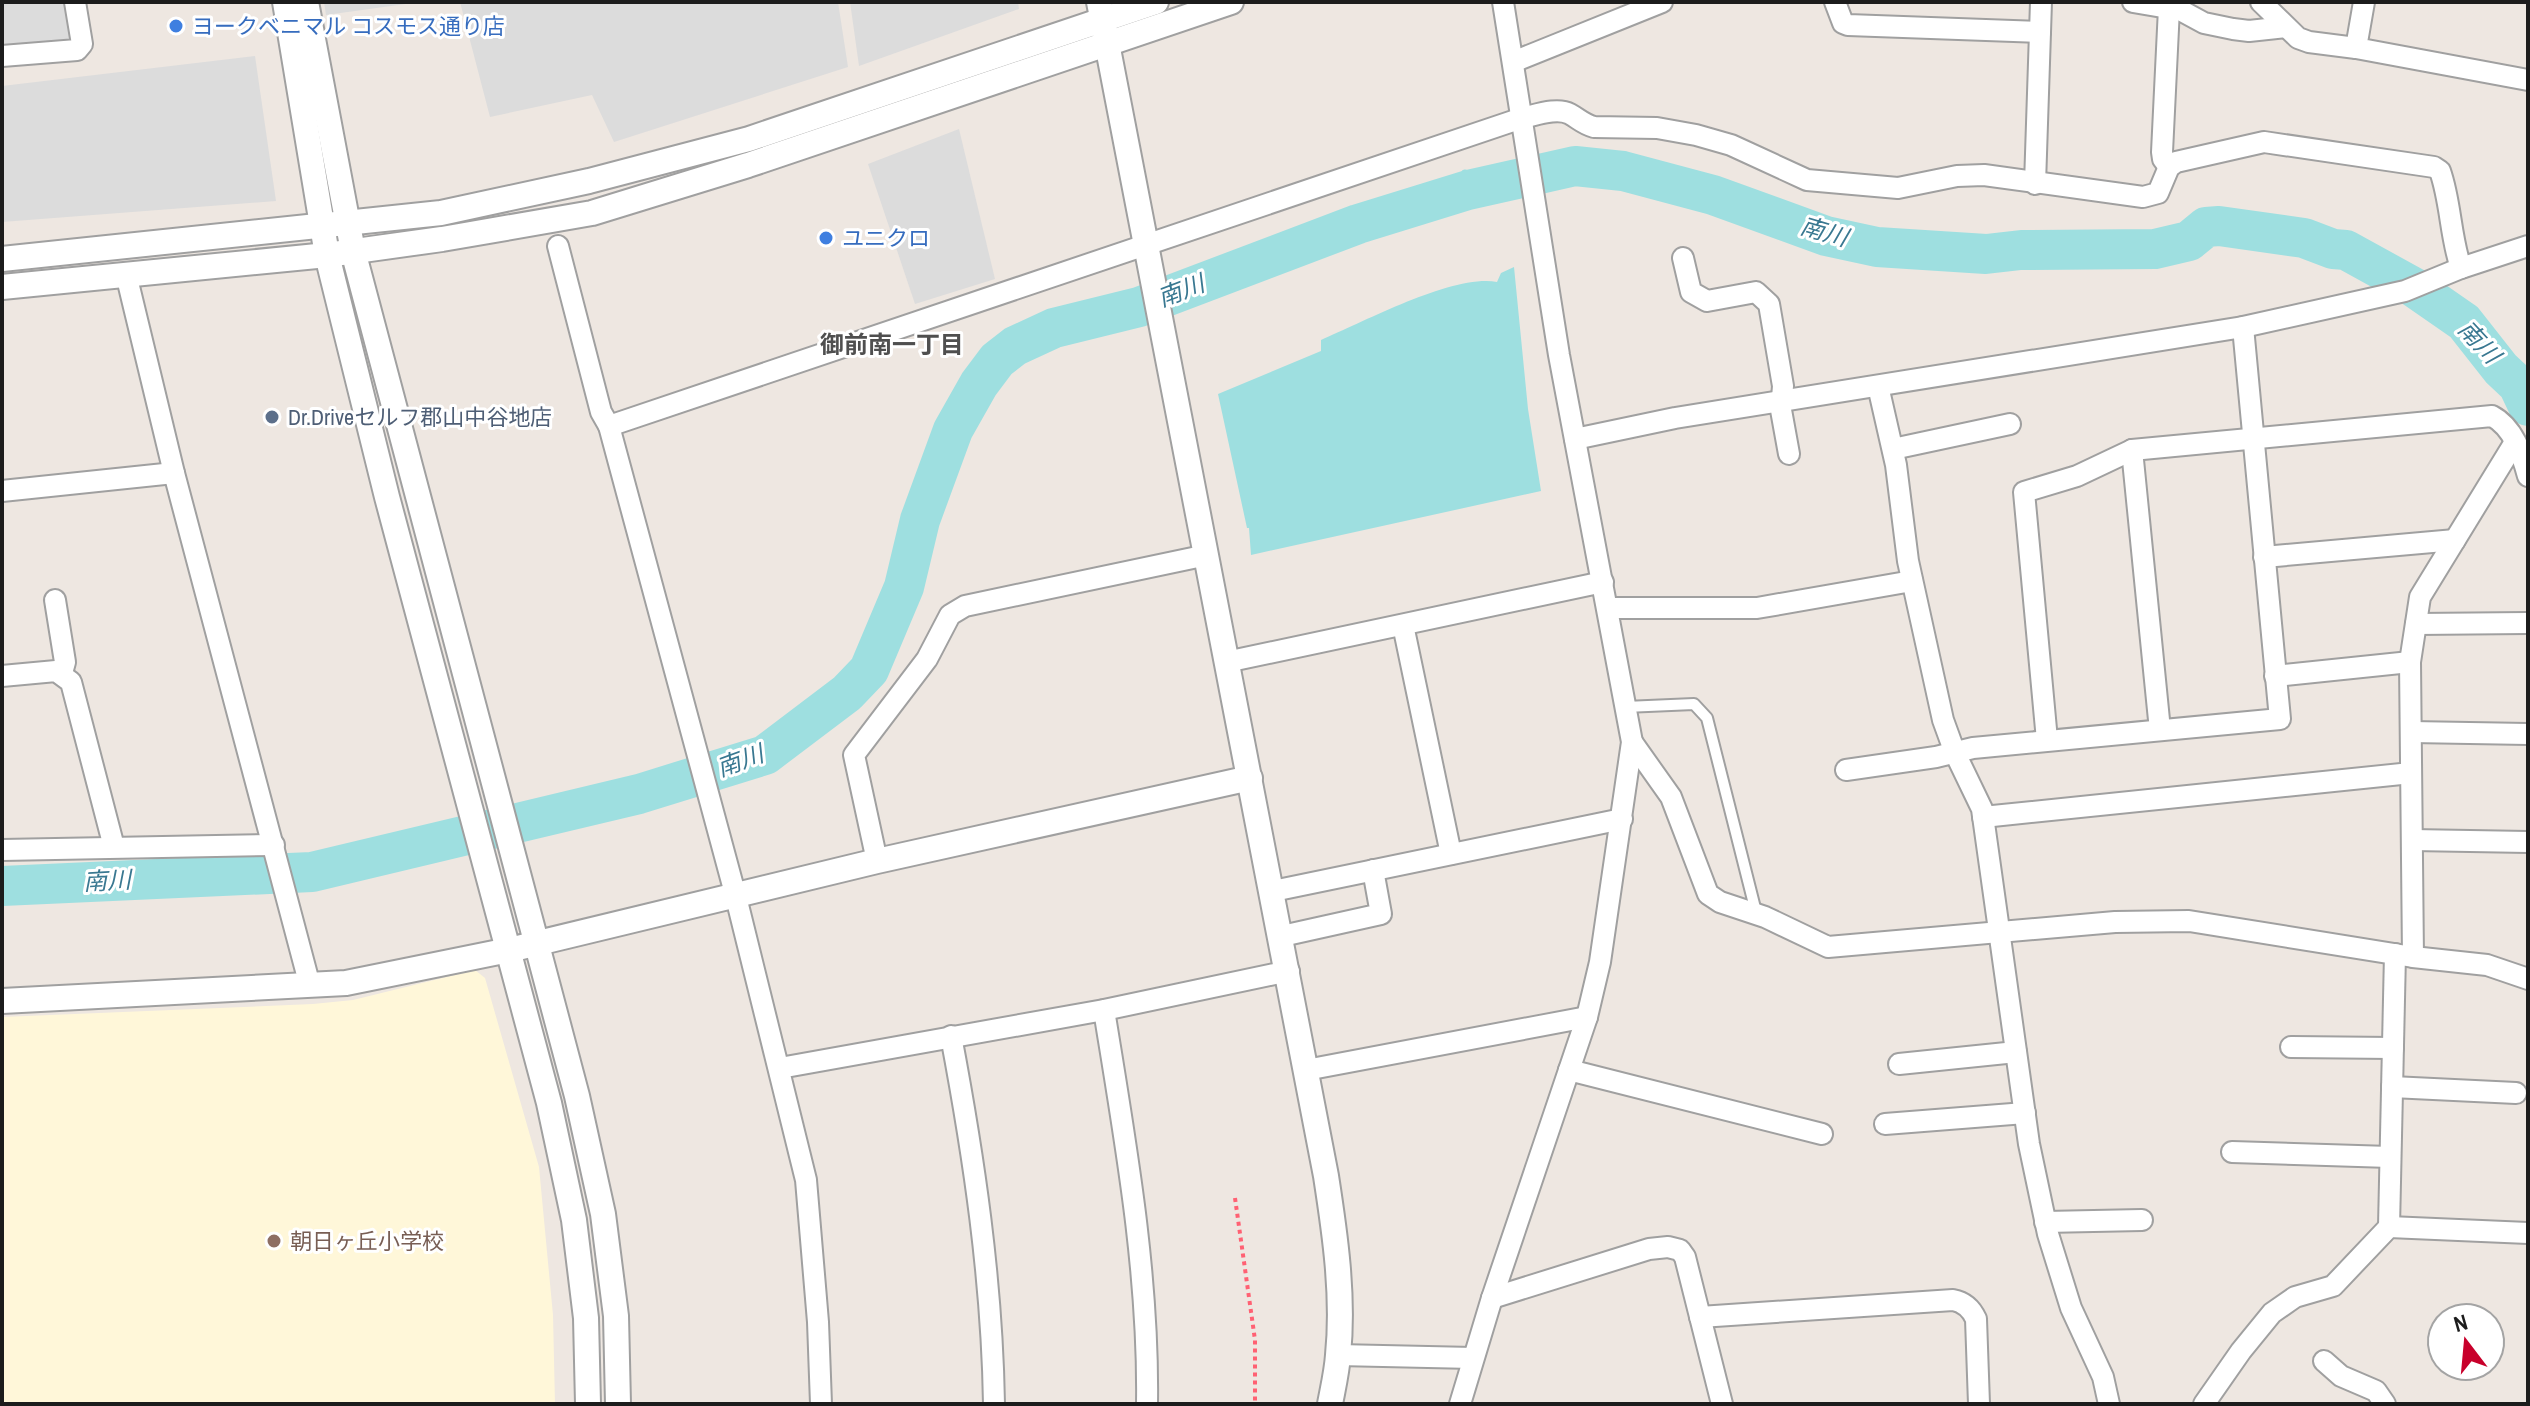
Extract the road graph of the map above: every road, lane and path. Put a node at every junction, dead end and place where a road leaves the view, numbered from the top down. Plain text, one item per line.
1 (75, 2) edge
2 (285, 2) edge
3 (306, 2) edge
4 (1156, 2) edge
5 (1231, 2) edge
6 (1503, 2) edge
7 (1662, 2) edge
8 (1835, 2) edge
9 (2041, 2) edge
10 (2133, 2) edge
11 (2261, 2) edge
12 (2364, 2) edge
13 (2169, 8) junction
14 (1102, 21) edge
15 (2286, 27) junction
16 (2040, 32) junction
17 (2356, 48) junction
18 (2, 56) edge
19 (1513, 62) junction
20 (2528, 80) edge
21 (1522, 118) junction
22 (2169, 167) junction
23 (2035, 184) junction
24 (347, 223) junction
25 (322, 227) junction
26 (558, 246) dead end
27 (1146, 250) junction
28 (353, 251) junction
29 (2525, 251) edge
30 (327, 255) junction
31 (1683, 258) dead end
32 (2, 259) edge
33 (2452, 271) junction
34 (126, 274) junction
35 (2, 287) edge
36 (2243, 327) junction
37 (1878, 386) junction
38 (1781, 402) junction
39 (2010, 424) dead end
40 (609, 426) junction
41 (1575, 439) junction
42 (2253, 441) junction
43 (2515, 442) junction
44 (1893, 449) junction
45 (2132, 450) junction
46 (1789, 454) dead end
47 (174, 473) junction
48 (2528, 476) edge
49 (2, 491) edge
50 (2455, 540) junction
51 (1207, 555) junction
52 (2264, 557) junction
53 (1912, 581) junction
54 (1603, 582) junction
55 (55, 600) dead end
56 (1608, 608) junction
57 (2528, 623) edge
58 (2416, 624) junction
59 (1403, 625) junction
60 (1226, 662) junction
61 (2410, 662) junction
62 (62, 673) junction
63 (2, 676) edge
64 (2275, 676) junction
65 (1625, 707) junction
66 (2160, 730) junction
67 (2411, 732) junction
68 (2528, 734) edge
69 (2047, 740) junction
70 (1632, 742) junction
71 (1955, 753) junction
72 (1846, 770) dead end
73 (2411, 773) junction
74 (1250, 778) junction
75 (1983, 817) junction
76 (1622, 819) junction
77 (2412, 840) junction
78 (2528, 842) edge
79 (274, 845) junction
80 (114, 847) junction
81 (2, 850) edge
82 (1451, 854) junction
83 (877, 861) junction
84 (1373, 870) junction
85 (1273, 891) junction
86 (736, 897) junction
87 (1756, 914) junction
88 (1997, 933) junction
89 (1282, 936) junction
90 (537, 941) junction
91 (509, 950) junction
92 (2404, 956) junction
93 (1289, 971) junction
94 (2528, 979) edge
95 (310, 986) junction
96 (2, 1001) edge
97 (1104, 1010) junction
98 (1587, 1017) junction
99 (951, 1036) junction
100 (2291, 1047) dead end
101 (2393, 1048) junction
102 (2016, 1052) junction
103 (1899, 1064) dead end
104 (780, 1068) junction
105 (1306, 1070) junction
106 (1569, 1070) junction
107 (2392, 1087) junction
108 (2516, 1093) dead end
109 (2025, 1113) junction
110 (1885, 1124) dead end
111 (1822, 1134) dead end
112 (2232, 1152) dead end
113 (2390, 1157) junction
114 (1235, 1198) dead end
115 (2142, 1220) dead end
116 (2045, 1222) junction
117 (2389, 1227) junction
118 (2528, 1233) edge
119 (1492, 1298) junction
120 (1700, 1317) junction
121 (1338, 1355) junction
122 (1473, 1358) junction
123 (2324, 1361) dead end
124 (588, 1404) edge
125 (618, 1404) edge
126 (821, 1404) edge
127 (994, 1404) edge
128 (1147, 1404) edge
129 (1255, 1404) edge
130 (1330, 1404) edge
131 (1460, 1404) edge
132 (1722, 1404) edge
133 (1979, 1404) edge
134 (2109, 1404) edge
135 (2204, 1404) edge
136 (2385, 1404) edge

1 - 18 street
2 - 25 street
3 - 24 street
4 - 14 street
5 - 14 street
6 - 19 street
7 - 19 street
8 - 16 street
9 - 16 street
10 - 13 street
11 - 15 street
12 - 17 street
13 - 15 street
13 - 22 street
14 - 24 street
14 - 27 street
14 - 28 street
15 - 17 street
16 - 23 street
17 - 20 street
19 - 21 street
21 - 23 street
21 - 27 street
21 - 41 street
22 - 23 street
22 - 33 street
24 - 25 street
24 - 28 street
25 - 30 street
25 - 32 street
26 - 40 street
27 - 40 street
27 - 51 street
28 - 30 street
28 - 90 street
29 - 33 street
30 - 34 street
30 - 91 street
31 - 38 street
33 - 36 street
34 - 35 street
34 - 47 street
36 - 37 street
36 - 42 street
37 - 38 street
37 - 44 street
38 - 41 street
38 - 46 street
39 - 44 street
40 - 86 street
41 - 54 street
42 - 43 street
42 - 45 street
42 - 52 street
43 - 48 street
43 - 50 street
44 - 53 street
45 - 66 street
45 - 69 street
47 - 49 street
47 - 79 street
50 - 52 street
50 - 58 street
51 - 60 street
51 - 83 street
52 - 64 street
53 - 56 street
53 - 71 street
54 - 56 street
54 - 59 street
55 - 62 street
56 - 65 street
57 - 58 street
58 - 61 street
59 - 60 street
59 - 82 street
60 - 74 street
61 - 64 street
61 - 67 street
62 - 63 street
62 - 80 street
64 - 66 street
65 - 70 street
65 - 87 lane
66 - 69 street
67 - 68 street
67 - 73 street
69 - 71 street
70 - 76 street
70 - 87 street
71 - 72 street
71 - 75 street
73 - 75 street
73 - 77 street
74 - 83 street
74 - 85 street
75 - 88 street
76 - 82 street
76 - 98 street
77 - 78 street
77 - 92 street
79 - 80 street
79 - 95 street
80 - 81 street
82 - 84 street
83 - 86 street
84 - 85 street
84 - 89 street
85 - 89 street
86 - 90 street
86 - 104 street
87 - 88 street
88 - 92 street
88 - 102 street
89 - 93 street
90 - 91 street
90 - 125 street
91 - 95 street
91 - 124 street
92 - 94 street
92 - 101 street
93 - 97 street
93 - 105 street
95 - 96 street
97 - 99 street
97 - 128 street
98 - 105 street
98 - 106 street
99 - 104 street
99 - 127 street
100 - 101 street
101 - 107 street
102 - 103 street
102 - 109 street
104 - 126 street
105 - 121 street
106 - 111 street
106 - 119 street
107 - 108 street
107 - 113 street
109 - 110 street
109 - 116 street
112 - 113 street
113 - 117 street
114 - 129 path
115 - 116 street
116 - 134 street
117 - 118 street
117 - 135 street
119 - 120 street
119 - 122 street
120 - 132 street
120 - 133 street
121 - 122 street
121 - 130 street
122 - 131 street
123 - 136 street

